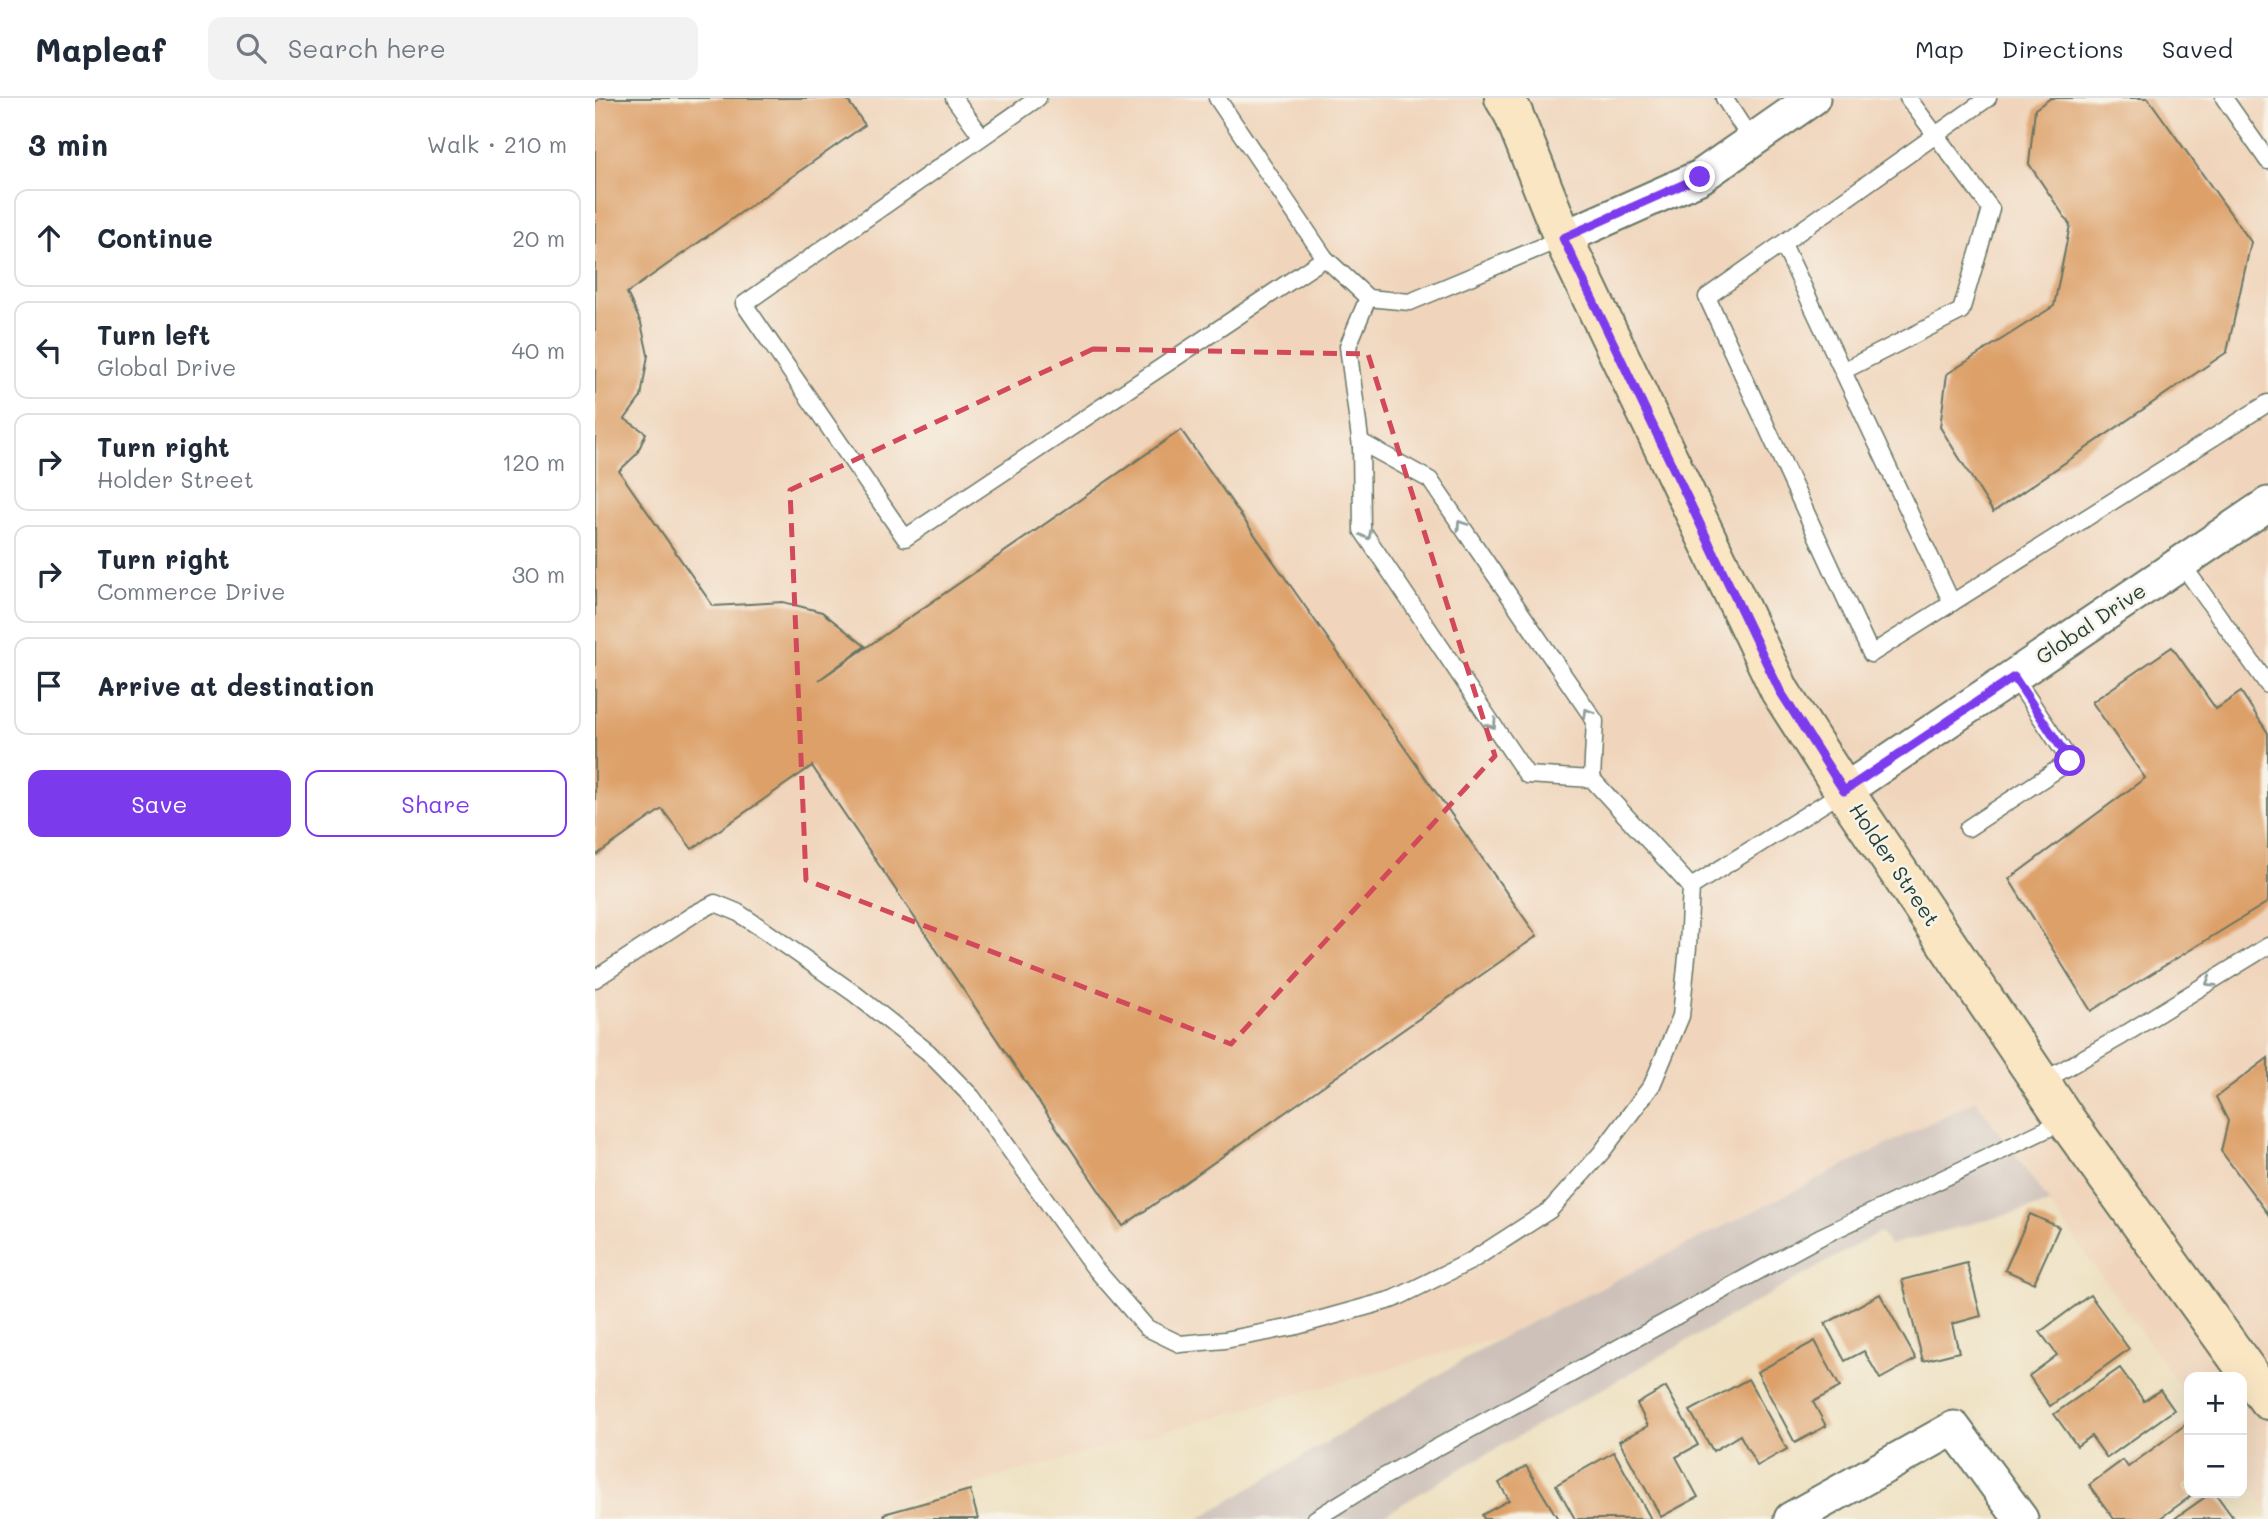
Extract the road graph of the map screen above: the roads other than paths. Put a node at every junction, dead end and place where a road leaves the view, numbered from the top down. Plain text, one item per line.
1 (954, 98) edge
2 (1038, 98) edge
3 (1217, 98) edge
4 (1504, 98) edge
5 (1724, 98) edge
6 (1813, 98) edge
7 (1907, 98) edge
8 (1987, 98) edge
9 (2224, 98) edge
10 (1935, 135) junction
11 (982, 137) junction
12 (1752, 141) junction
13 (2268, 161) edge
14 (1563, 238) junction
15 (1783, 244) junction
16 (1325, 258) junction
17 (1368, 298) junction
18 (1843, 371) junction
19 (2268, 403) edge
20 (1361, 447) junction
21 (2268, 504) edge
22 (2181, 563) junction
23 (1952, 603) junction
24 (2014, 677) junction
25 (2266, 681) edge
26 (1592, 779) junction
27 (1844, 791) junction
28 (1968, 828) dead end
29 (1691, 887) junction
30 (2268, 946) edge
31 (595, 979) edge
32 (2041, 1083) junction
33 (2066, 1120) junction
34 (2268, 1400) edge
35 (1315, 1519) edge
36 (1791, 1519) edge
37 (2021, 1519) edge

1 - 11 lane
2 - 11 lane
3 - 16 lane
4 - 14 street, Holder Street
5 - 12 lane
6 - 12 street
7 - 10 lane
8 - 10 lane
9 - 13 lane
10 - 15 lane
10 - 18 lane
11 - 16 lane
12 - 14 street
14 - 17 lane
14 - 27 street, Holder Street
15 - 18 lane
15 - 23 lane
16 - 17 lane
17 - 20 lane
18 - 23 lane
19 - 23 lane
26 -> 20 lane
20 -> 26 lane
21 - 22 street, Global Drive
22 - 24 street, Global Drive
22 - 25 lane
24 - 27 street, Global Drive
24 - 28 lane
26 - 29 lane
27 - 29 lane
27 - 32 street, Holder Street
29 - 31 lane
30 -> 32 lane
32 - 33 street, Holder Street
33 - 34 street, Holder Street
33 - 35 lane
36 - 37 street

